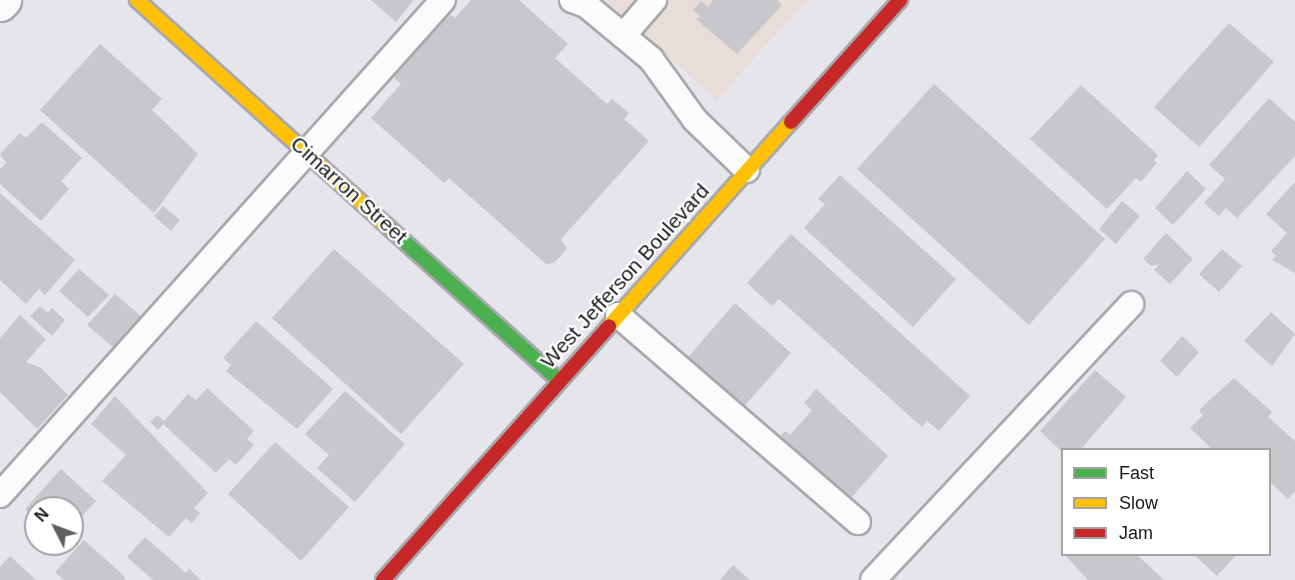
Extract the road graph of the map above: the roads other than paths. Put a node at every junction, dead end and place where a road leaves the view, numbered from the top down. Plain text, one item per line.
1 (4, 0) edge
2 (137, 0) edge
3 (443, 0) edge
4 (572, 0) edge
5 (654, 0) edge
6 (900, 0) edge
7 (0, 4) edge
8 (623, 36) junction
9 (306, 152) junction
10 (747, 170) junction
11 (1131, 304) dead end
12 (618, 315) junction
13 (560, 381) junction
14 (0, 495) edge
15 (858, 522) dead end
16 (394, 576) edge
17 (873, 580) edge

1 - 7 street
2 - 9 main road, Cimarron Street
3 - 9 lane
4 - 8 lane
5 - 8 lane
6 - 10 main road, West Jefferson Boulevard
8 - 10 lane
9 - 13 main road, Cimarron Street
9 - 14 lane
10 - 12 main road, West Jefferson Boulevard
11 - 17 lane
12 - 13 main road, West Jefferson Boulevard
12 - 15 lane
13 - 16 main road, West Jefferson Boulevard

